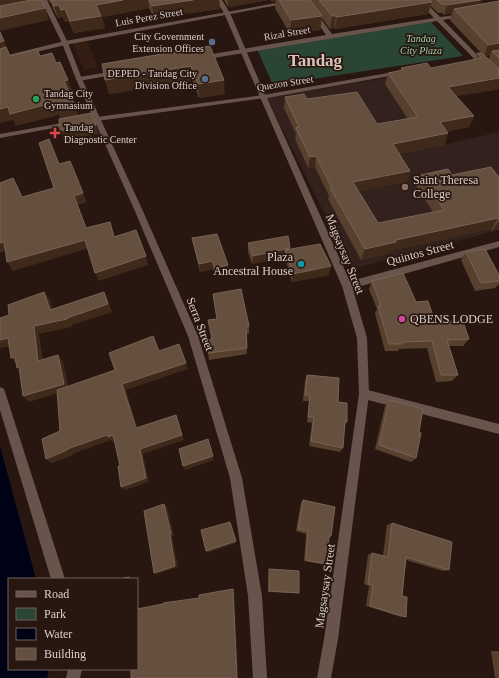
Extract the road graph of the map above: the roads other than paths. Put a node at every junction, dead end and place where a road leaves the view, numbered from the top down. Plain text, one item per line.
1 (219, 0) edge
2 (303, 0) edge
3 (420, 0) edge
4 (48, 5) edge
5 (227, 13) junction
6 (468, 14) edge
7 (438, 19) junction
8 (330, 36) junction
9 (65, 43) junction
10 (244, 51) junction
11 (0, 59) edge
12 (197, 59) edge
13 (482, 60) junction
14 (471, 61) edge
15 (126, 71) edge
16 (410, 72) edge
17 (79, 79) junction
18 (499, 81) edge
19 (263, 97) junction
20 (93, 119) junction
21 (75, 123) edge
22 (0, 136) edge
23 (499, 244) edge
24 (347, 286) junction
25 (0, 392) edge
26 (364, 394) junction
27 (499, 430) edge
28 (58, 578) edge
29 (260, 678) edge
30 (324, 678) edge

1 - 5 street, Magsaysay Street
2 - 5 street, Luis Perez Street
2 - 8 street
3 - 7 street
4 - 9 street, Serra Street
5 - 9 street, Luis Perez Street
5 - 10 street, Magsaysay Street
6 - 7 street, Rizal Street
7 - 8 street, Rizal Street
7 - 13 street
8 - 10 street, Rizal Street
9 - 11 street, Luis Perez Street
9 - 17 street, Serra Street
10 - 12 street, Rizal Street
10 - 19 street, Magsaysay Street
13 - 14 street
13 - 18 street
15 - 17 street
16 - 19 street, Quezon Street
17 - 20 street, Serra Street
19 - 20 street, Quezon Street
19 - 24 street, Magsaysay Street
20 - 29 street, Serra Street
21 - 22 lane
23 - 24 street, Quintos Street
24 - 26 street, Magsaysay Street
25 - 28 street
26 - 27 street
26 - 30 street, Magsaysay Street

